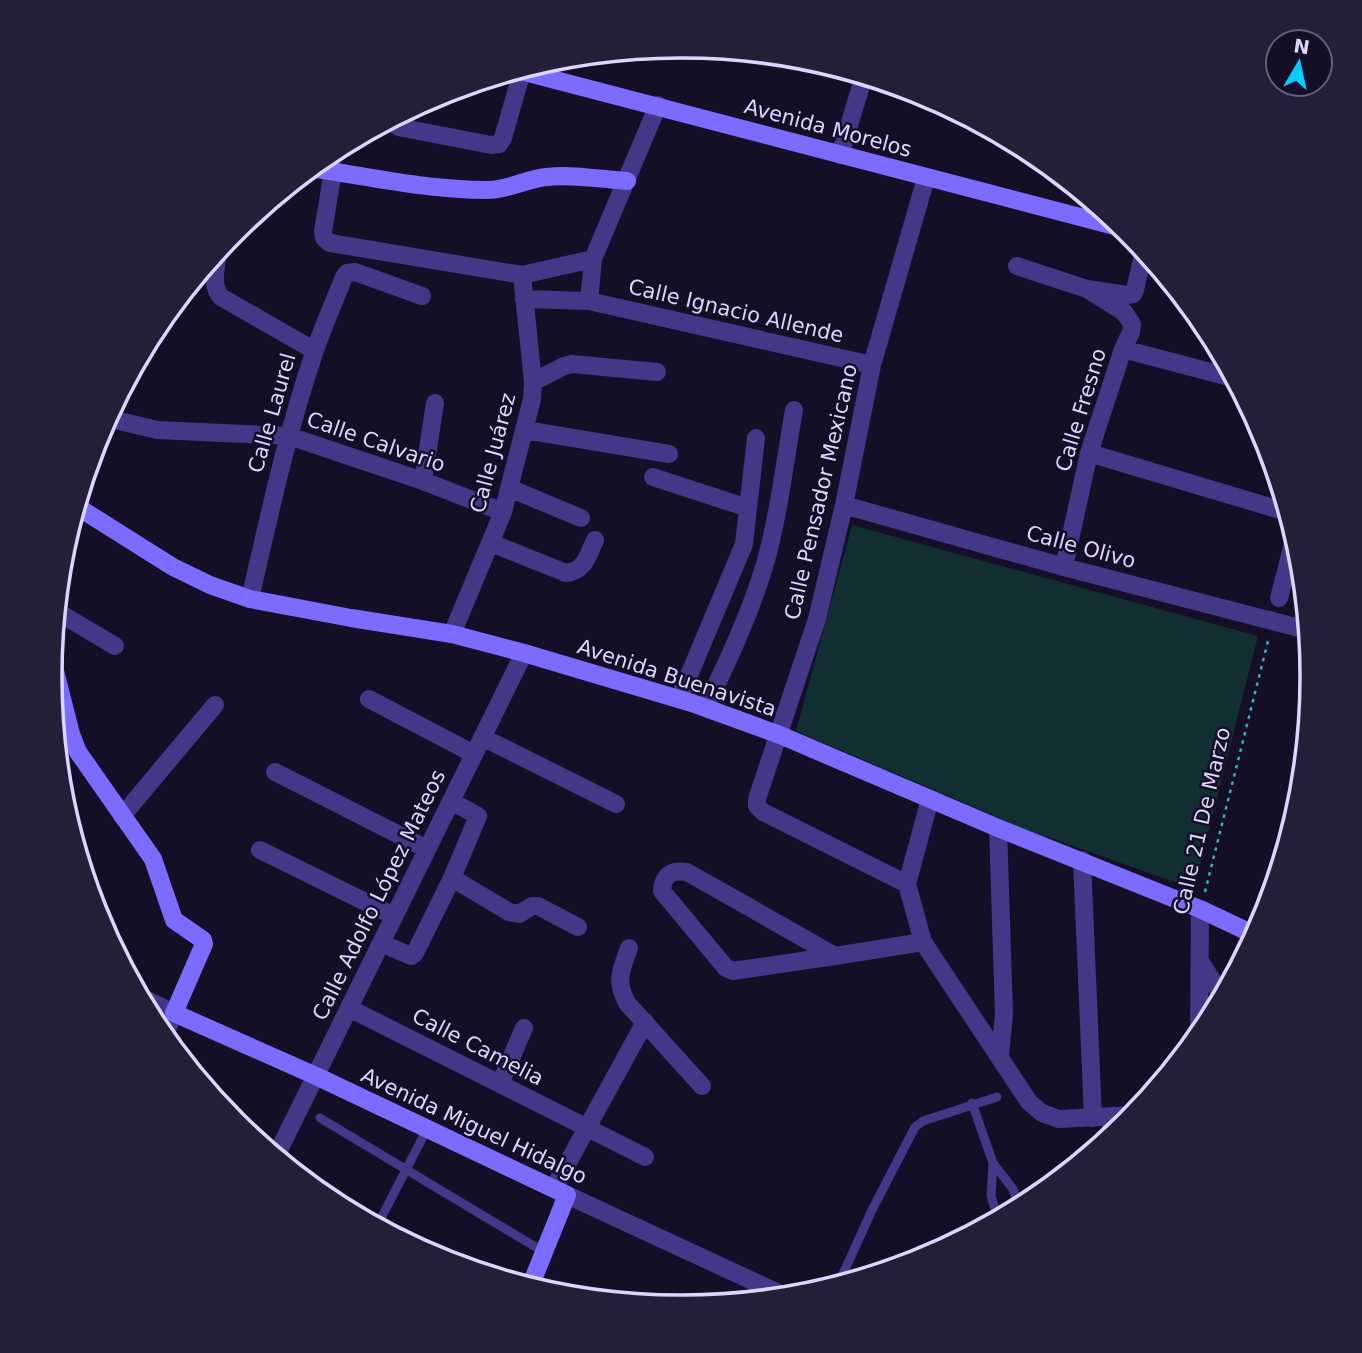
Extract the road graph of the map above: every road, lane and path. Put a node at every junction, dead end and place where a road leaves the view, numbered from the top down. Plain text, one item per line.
1 (540, 75) edge
2 (518, 80) edge
3 (861, 85) edge
4 (658, 105) junction
5 (398, 127) dead end
6 (840, 155) junction
7 (326, 170) edge
8 (333, 171) junction
9 (926, 178) junction
10 (627, 181) junction
11 (1102, 223) edge
12 (593, 260) junction
13 (1141, 263) edge
14 (1017, 266) dead end
15 (216, 269) edge
16 (522, 275) junction
17 (1087, 289) junction
18 (422, 296) dead end
19 (524, 299) junction
20 (589, 301) junction
21 (1123, 349) junction
22 (315, 351) junction
23 (872, 365) junction
24 (657, 372) dead end
25 (1221, 375) edge
26 (533, 382) junction
27 (435, 403) dead end
28 (794, 410) dead end
29 (118, 421) edge
30 (525, 430) junction
31 (289, 436) junction
32 (755, 438) dead end
33 (1089, 453) junction
34 (669, 454) dead end
35 (653, 477) dead end
36 (423, 481) junction
37 (509, 488) junction
38 (844, 505) junction
39 (748, 508) junction
40 (1277, 509) edge
41 (84, 511) edge
42 (503, 512) junction
43 (581, 518) dead end
44 (595, 540) dead end
45 (491, 543) junction
46 (1288, 559) edge
47 (1063, 567) junction
48 (1279, 598) dead end
49 (250, 599) junction
50 (66, 616) edge
51 (1273, 621) junction
52 (1297, 627) edge
53 (452, 634) junction
54 (116, 646) dead end
55 (524, 653) junction
56 (369, 699) dead end
57 (679, 699) junction
58 (63, 702) edge
59 (215, 705) dead end
60 (705, 708) junction
61 (780, 735) junction
62 (482, 737) junction
63 (474, 754) junction
64 (275, 772) dead end
65 (930, 799) junction
66 (451, 801) junction
67 (616, 804) dead end
68 (122, 816) junction
69 (998, 828) junction
70 (427, 849) junction
71 (260, 850) dead end
72 (1082, 860) junction
73 (452, 878) junction
74 (907, 884) junction
75 (1200, 909) junction
76 (394, 916) junction
77 (578, 927) dead end
78 (1245, 930) edge
79 (923, 942) junction
80 (381, 943) junction
81 (629, 948) dead end
82 (835, 956) junction
83 (1200, 961) junction
84 (1216, 987) edge
85 (158, 1006) edge
86 (349, 1008) junction
87 (174, 1013) junction
88 (1199, 1013) edge
89 (645, 1022) junction
90 (169, 1023) edge
91 (524, 1028) dead end
92 (1000, 1055) junction
93 (316, 1076) junction
94 (500, 1084) junction
95 (702, 1086) dead end
96 (997, 1097) dead end
97 (972, 1103) junction
98 (1117, 1116) edge
99 (1102, 1117) junction
100 (320, 1118) dead end
101 (1106, 1126) edge
102 (587, 1128) junction
103 (427, 1129) junction
104 (280, 1148) edge
105 (645, 1157) dead end
106 (993, 1163) junction
107 (407, 1171) junction
108 (561, 1192) junction
109 (1015, 1197) edge
110 (995, 1209) edge
111 (382, 1217) edge
112 (544, 1252) junction
113 (843, 1273) edge
114 (534, 1277) edge
115 (769, 1289) edge

1 - 4 street, Avenida Morelos
2 - 5 street
3 - 6 street
4 - 6 street, Avenida Morelos
4 - 10 street
6 - 9 street, Avenida Morelos
7 - 8 street
8 - 10 street
8 - 16 street
9 - 11 street, Avenida Morelos
9 - 23 street, Calle Pensador Mexicano
10 - 12 street
12 - 16 street
12 - 20 street
13 - 17 street
14 - 17 street
15 - 22 street, Calle Laurel
16 - 19 street, Calle Juárez
17 - 21 street, Calle Fresno
18 - 22 street
19 - 20 street, Calle Ignacio Allende
19 - 26 street, Calle Juárez
20 - 23 street, Calle Ignacio Allende
21 - 25 street
21 - 33 street, Calle Fresno
22 - 31 street, Calle Laurel
23 - 38 street, Calle Pensador Mexicano
24 - 26 street
26 - 30 street, Calle Juárez
27 - 36 street
28 - 60 street
29 - 31 street, Calle Calvario
30 - 34 street
30 - 37 street, Calle Juárez
31 - 36 street, Calle Calvario
31 - 49 street, Calle Laurel
32 - 39 street
33 - 40 street
33 - 47 street, Calle Fresno
35 - 39 street
36 - 42 street, Calle Calvario
37 - 42 street, Calle Juárez
37 - 43 street
38 - 47 street, Calle Olivo
38 - 61 street, Calle Pensador Mexicano
39 - 57 street
41 - 49 street, Avenida Buenavista
42 - 45 street, Calle Juárez
44 - 45 street
45 - 53 street, Calle Juárez
46 - 48 street
47 - 51 street, Calle Olivo
49 - 53 street, Avenida Buenavista
50 - 54 street
51 - 52 street, Calle Olivo
51 - 75 path, Calle 21 De Marzo
53 - 55 street, Avenida Buenavista
55 - 57 street, Avenida Buenavista
55 - 62 street, Calle Adolfo López Mateos
56 - 63 street
57 - 60 street, Avenida Buenavista
58 - 68 street
59 - 68 street
60 - 61 street, Avenida Buenavista
61 - 65 street, Avenida Buenavista
61 - 74 street, Calle Pensador Mexicano
62 - 63 street, Calle Adolfo López Mateos
62 - 67 street
63 - 66 street, Calle Adolfo López Mateos
64 - 70 street
65 - 69 street, Avenida Buenavista
65 - 74 street
66 - 70 street, Calle Adolfo López Mateos
66 - 73 street
68 - 87 street
69 - 72 street, Avenida Buenavista
69 - 92 street
70 - 76 street, Calle Adolfo López Mateos
71 - 76 street
72 - 75 street, Avenida Buenavista
72 - 99 street
73 - 77 street
73 - 80 street
74 - 79 street
75 - 78 street, Avenida Buenavista
75 - 83 street, Calle 21 De Marzo
76 - 80 street, Calle Adolfo López Mateos
79 - 82 street
79 - 92 street
80 - 86 street, Calle Adolfo López Mateos
81 - 89 street
82 - 82 street
83 - 84 street
83 - 88 street, Calle 21 De Marzo
85 - 87 street, Avenida Miguel Hidalgo
86 - 93 street, Calle Adolfo López Mateos
86 - 94 street, Calle Camelia
87 - 90 street
87 - 93 street, Avenida Miguel Hidalgo
89 - 95 street
89 - 102 street
91 - 94 street
92 - 99 street
93 - 103 street, Avenida Miguel Hidalgo
93 - 104 street, Calle Adolfo López Mateos
94 - 102 street, Calle Camelia
96 - 97 lane
97 - 106 lane
97 - 113 lane
98 - 99 street
99 - 101 street
100 - 107 lane
102 - 105 street, Calle Camelia
102 - 108 street
103 - 107 lane
103 - 108 street, Avenida Miguel Hidalgo
106 - 109 lane
106 - 110 lane
107 - 111 lane
107 - 112 lane
108 - 112 street
108 - 115 street, Avenida Miguel Hidalgo
112 - 114 street

